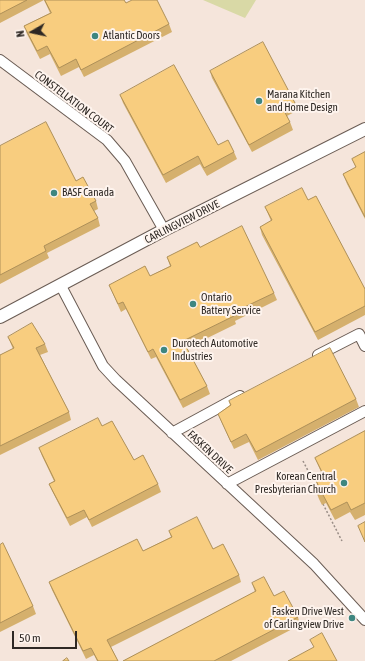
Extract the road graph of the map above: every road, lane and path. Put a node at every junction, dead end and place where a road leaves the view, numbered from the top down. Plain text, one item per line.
1 (0, 60) edge
2 (365, 129) edge
3 (164, 230) junction
4 (61, 286) junction
5 (0, 317) edge
6 (365, 346) edge
7 (310, 359) edge
8 (248, 392) edge
9 (365, 410) edge
10 (172, 433) junction
11 (304, 461) dead end
12 (227, 484) junction
13 (319, 491) edge
14 (323, 504) edge
15 (342, 541) dead end
16 (365, 620) edge

1 - 3 street, CONSTELLATION COURT
2 - 3 main road, CARLINGVIEW DRIVE
3 - 4 main road, CARLINGVIEW DRIVE
4 - 5 main road, CARLINGVIEW DRIVE
4 - 10 street, FASKEN DRIVE
6 - 7 street
8 - 10 street
9 - 12 street
10 - 12 street, FASKEN DRIVE
11 - 13 path
12 - 16 street, FASKEN DRIVE
14 - 15 path

